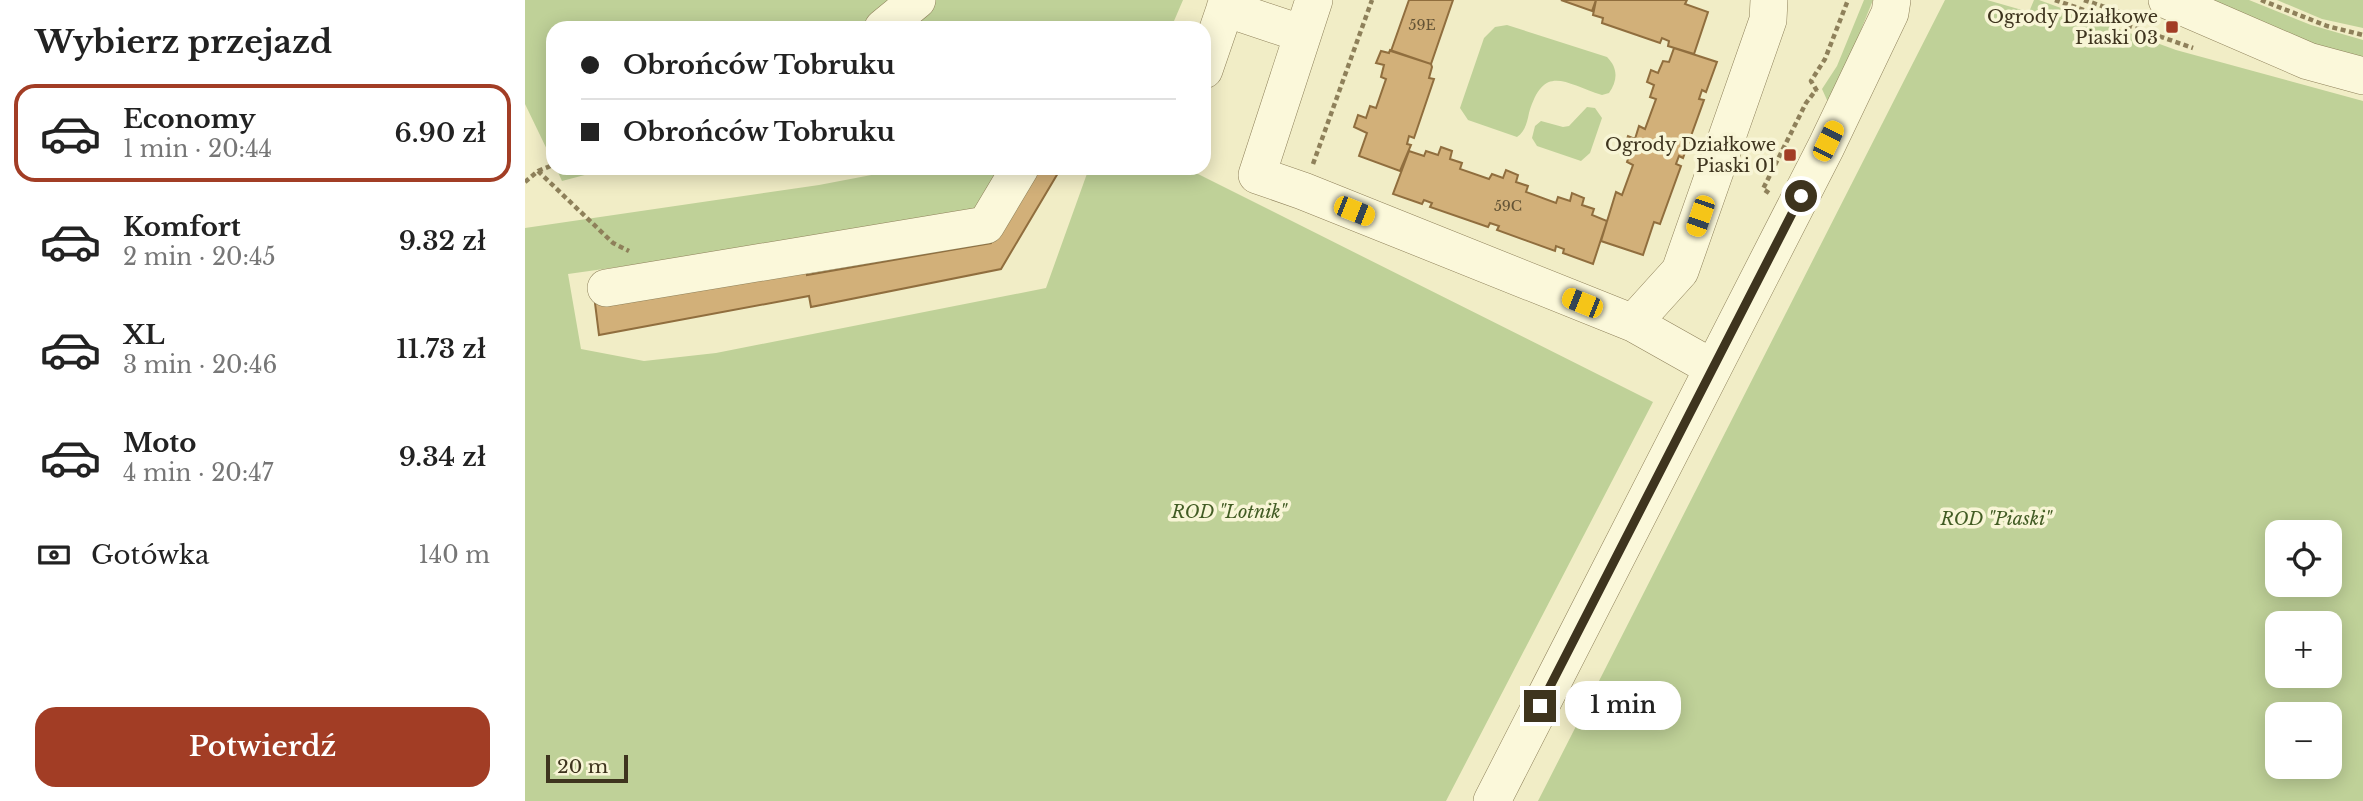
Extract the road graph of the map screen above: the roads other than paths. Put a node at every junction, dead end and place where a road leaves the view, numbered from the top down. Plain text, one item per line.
1 (917, 0) edge
2 (1769, 0) edge
3 (2167, 0) edge
4 (1226, 4) edge
5 (1895, 4) edge
6 (1308, 17) edge
7 (892, 21) edge
8 (1211, 49) edge
9 (2363, 76) edge
10 (1016, 175) edge
11 (606, 288) dead end
12 (1633, 323) junction
13 (1713, 368) junction
14 (1492, 801) edge

1 - 7 street
2 - 12 street
3 - 9 street
4 - 6 street
4 - 8 street
5 - 13 street
6 - 12 street
10 - 11 street
12 - 13 street
13 - 14 street

